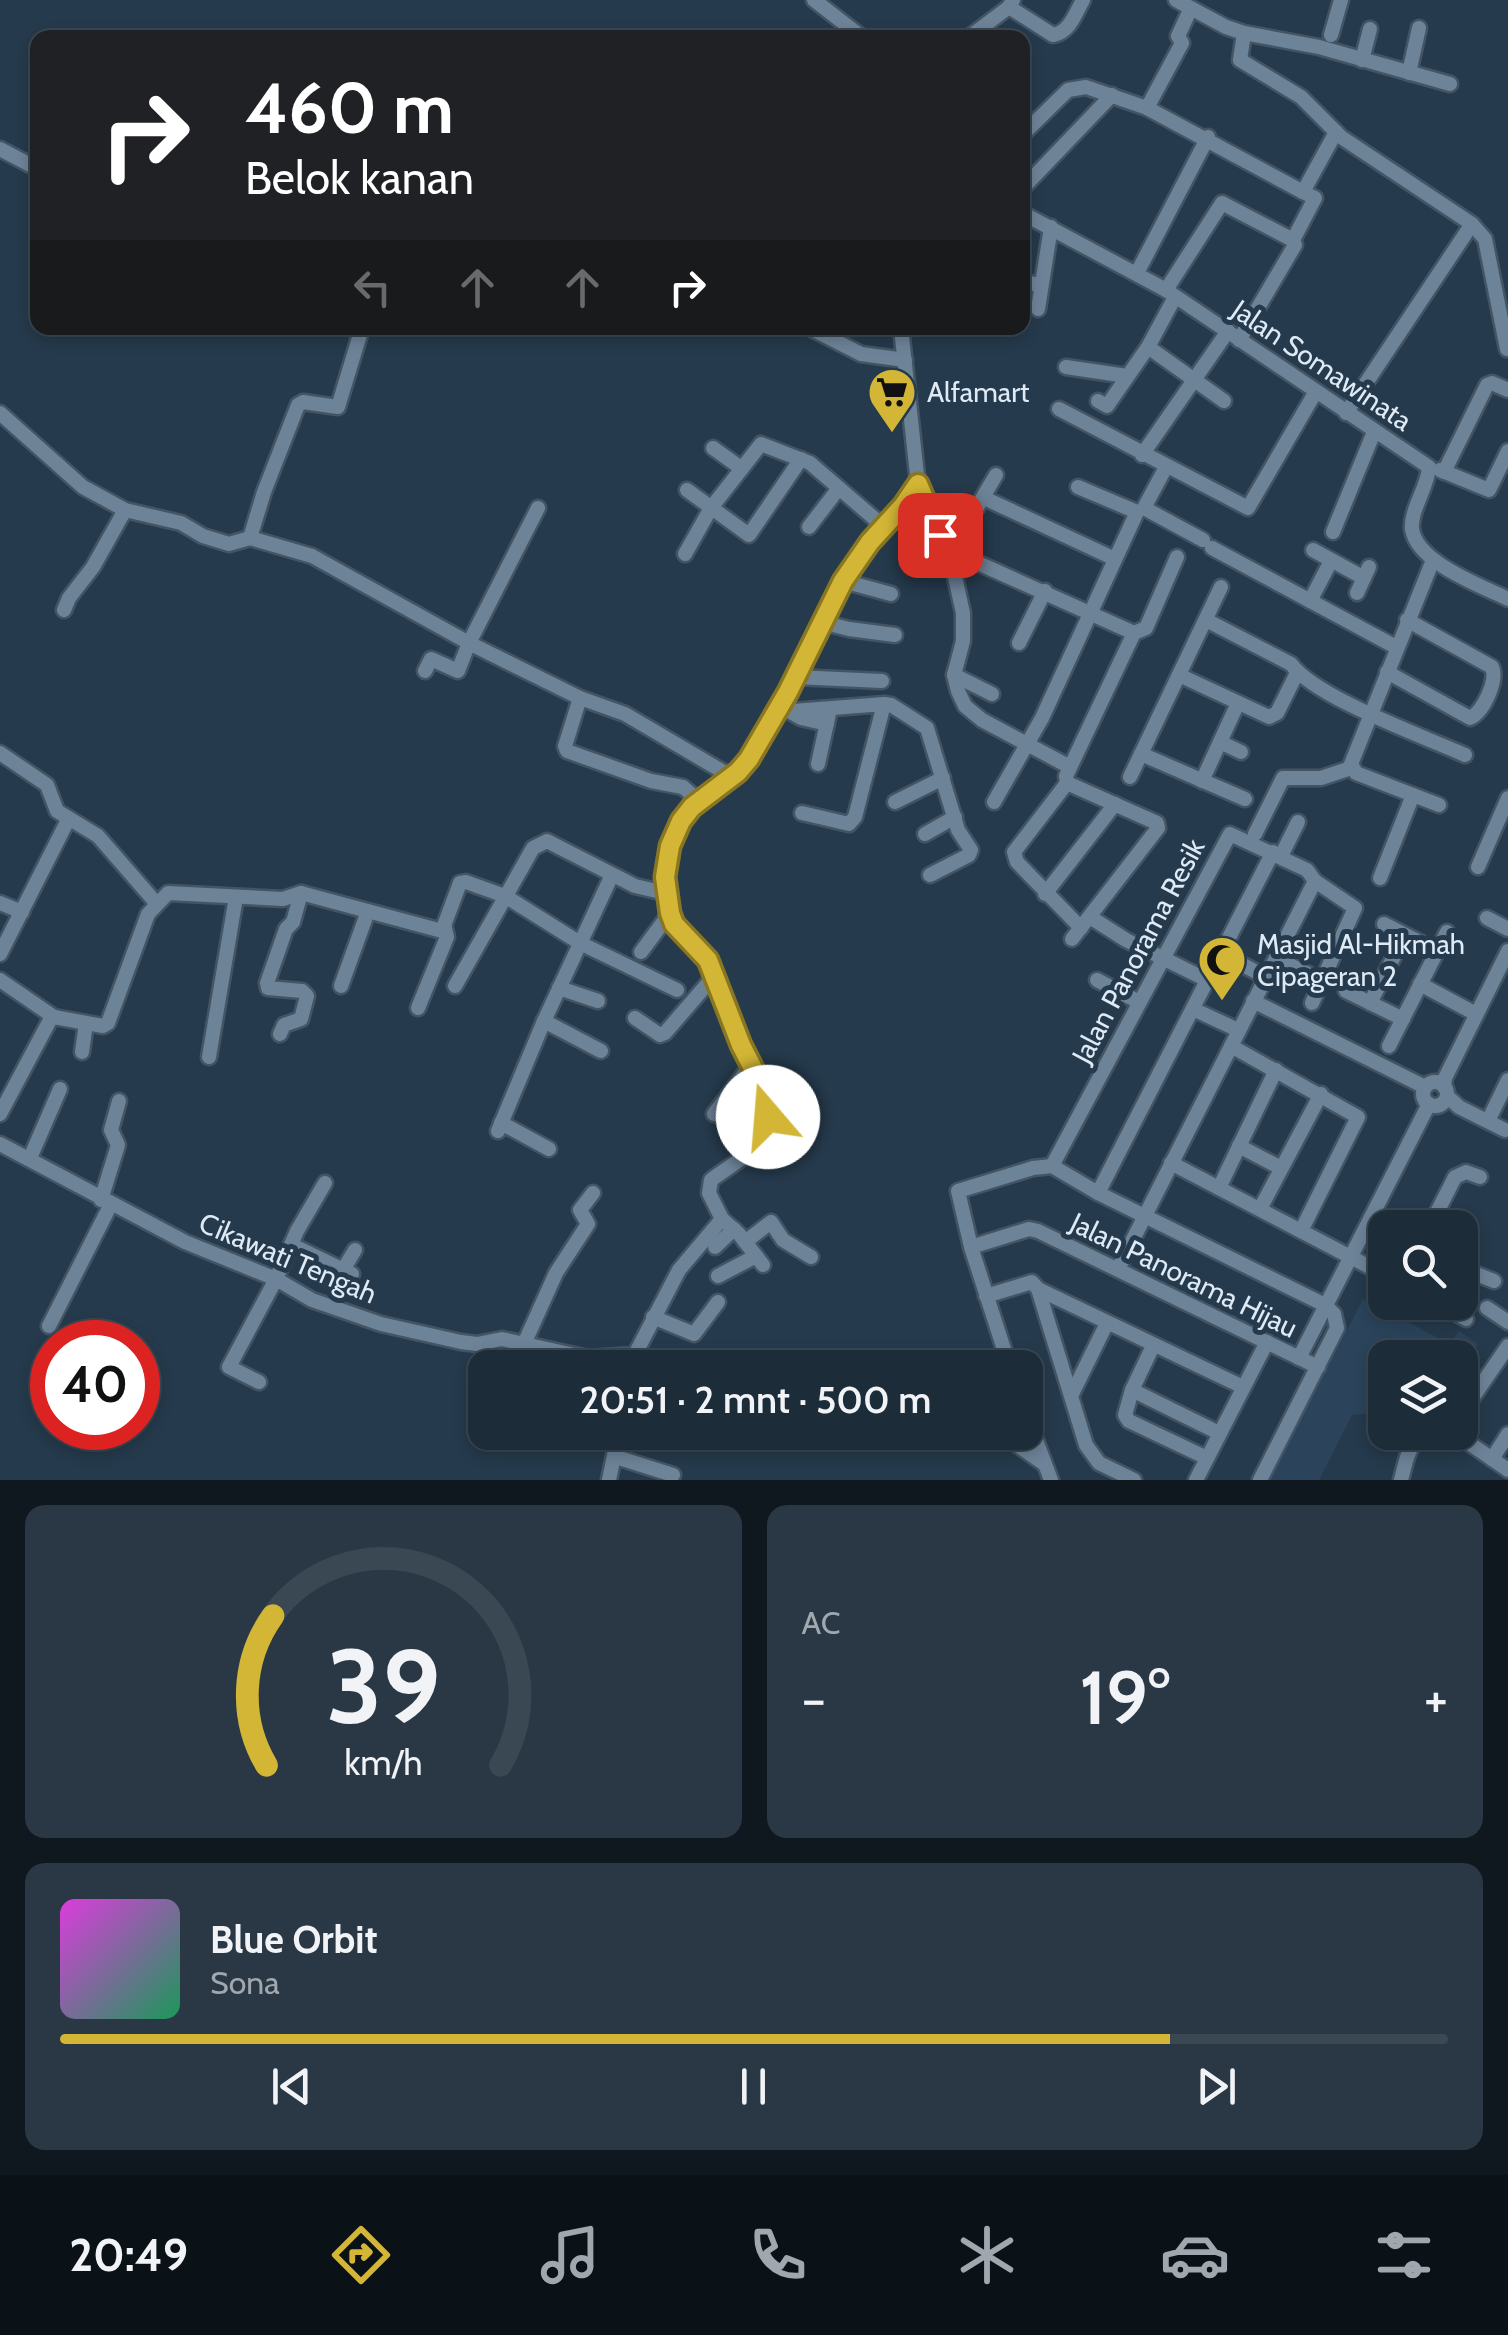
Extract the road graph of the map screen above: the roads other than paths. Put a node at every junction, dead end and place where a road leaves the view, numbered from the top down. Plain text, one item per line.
1 (814, 0) edge
2 (1083, 0) edge
3 (1176, 0) edge
4 (1340, 0) edge
5 (1214, 1) edge
6 (1011, 4) edge
7 (1192, 8) junction
8 (1206, 16) junction
9 (1419, 28) dead end
10 (1370, 29) dead end
11 (853, 30) edge
12 (978, 30) edge
13 (1244, 32) junction
14 (1331, 35) dead end
15 (1362, 60) junction
16 (1409, 73) junction
17 (1450, 84) dead end
18 (1112, 94) junction
19 (1148, 108) junction
20 (1030, 126) edge
21 (1336, 132) junction
22 (1208, 138) junction
23 (0, 149) edge
24 (30, 165) edge
25 (1030, 181) edge
26 (1304, 192) junction
27 (1030, 217) edge
28 (1472, 224) junction
29 (1050, 227) junction
30 (1293, 240) junction
31 (1137, 273) junction
32 (1030, 283) edge
33 (1041, 285) junction
34 (1171, 294) junction
35 (1038, 309) dead end
36 (360, 335) edge
37 (824, 335) edge
38 (902, 335) edge
39 (1234, 335) junction
40 (1148, 348) junction
41 (1507, 349) edge
42 (906, 360) junction
43 (1066, 366) dead end
44 (1128, 376) junction
45 (1193, 379) junction
46 (1508, 390) edge
47 (1315, 393) junction
48 (1098, 401) dead end
49 (1224, 401) dead end
50 (1059, 408) dead end
51 (0, 412) edge
52 (1346, 413) junction
53 (1374, 432) junction
54 (714, 448) dead end
55 (1508, 451) edge
56 (1142, 454) junction
57 (801, 459) junction
58 (1166, 467) junction
59 (740, 468) junction
60 (1437, 470) junction
61 (996, 475) dead end
62 (1078, 487) dead end
63 (839, 488) junction
64 (687, 490) dead end
65 (910, 496) junction
66 (984, 498) junction
67 (538, 508) dead end
68 (711, 508) junction
69 (125, 510) junction
70 (883, 526) junction
71 (808, 527) dead end
72 (1334, 532) dead end
73 (940, 535) junction
74 (250, 538) junction
75 (949, 550) junction
76 (1312, 550) dead end
77 (685, 554) dead end
78 (1178, 557) dead end
79 (1115, 559) junction
80 (1433, 560) junction
81 (1331, 561) junction
82 (843, 581) junction
83 (1221, 587) dead end
84 (1044, 591) junction
85 (1357, 593) dead end
86 (891, 594) dead end
87 (1506, 594) edge
88 (1310, 600) junction
89 (64, 610) dead end
90 (1091, 614) junction
91 (1206, 620) junction
92 (1407, 620) junction
93 (821, 622) junction
94 (1134, 633) junction
95 (895, 635) dead end
96 (469, 642) junction
97 (1019, 643) dead end
98 (1396, 647) junction
99 (426, 671) dead end
100 (1386, 672) junction
101 (1297, 673) junction
102 (954, 675) junction
103 (1180, 675) junction
104 (795, 677) junction
105 (882, 680) dead end
106 (992, 694) dead end
107 (580, 698) junction
108 (1238, 703) junction
109 (884, 704) junction
110 (786, 710) junction
111 (1372, 713) junction
112 (829, 716) junction
113 (1220, 742) junction
114 (1027, 745) junction
115 (1241, 752) dead end
116 (0, 753) edge
117 (1141, 754) junction
118 (1466, 755) dead end
119 (818, 764) dead end
120 (1351, 768) junction
121 (1068, 775) junction
122 (732, 776) junction
123 (943, 778) junction
124 (1130, 778) dead end
125 (1202, 781) junction
126 (1413, 795) junction
127 (1508, 798) edge
128 (1245, 800) dead end
129 (699, 801) junction
130 (895, 802) dead end
131 (994, 802) dead end
132 (1115, 804) junction
133 (1439, 806) dead end
134 (802, 813) dead end
135 (955, 816) junction
136 (68, 820) junction
137 (1298, 822) dead end
138 (925, 834) dead end
139 (1256, 834) dead end
140 (1277, 854) junction
141 (1478, 867) dead end
142 (930, 875) dead end
143 (612, 876) junction
144 (1380, 878) dead end
145 (1315, 881) junction
146 (665, 893) junction
147 (300, 894) junction
148 (1045, 894) junction
149 (505, 896) junction
150 (236, 898) junction
151 (0, 903) edge
152 (157, 904) junction
153 (22, 912) junction
154 (670, 913) junction
155 (367, 914) junction
156 (1487, 918) dead end
157 (1384, 924) dead end
158 (445, 928) junction
159 (1081, 928) junction
160 (1508, 929) edge
161 (1448, 932) dead end
162 (1405, 935) junction
163 (580, 943) junction
164 (8, 949) edge
165 (1437, 951) junction
166 (1508, 951) edge
167 (641, 952) dead end
168 (1220, 954) junction
169 (1161, 958) junction
170 (1276, 958) junction
171 (715, 975) junction
172 (1266, 977) junction
173 (0, 980) edge
174 (1097, 980) dead end
175 (1206, 980) junction
176 (1322, 981) junction
177 (1420, 984) junction
178 (341, 986) dead end
179 (455, 986) dead end
180 (559, 988) junction
181 (677, 990) dead end
182 (1346, 991) dead end
183 (598, 1001) dead end
184 (1254, 1001) junction
185 (1139, 1002) junction
186 (1370, 1002) junction
187 (1312, 1003) dead end
188 (418, 1008) dead end
189 (1193, 1009) junction
190 (1476, 1014) junction
191 (54, 1017) junction
192 (635, 1018) dead end
193 (1403, 1018) junction
194 (544, 1022) junction
195 (86, 1023) junction
196 (1238, 1030) junction
197 (280, 1034) dead end
198 (1230, 1046) junction
199 (1389, 1046) dead end
200 (601, 1051) dead end
201 (82, 1052) dead end
202 (210, 1057) dead end
203 (750, 1066) junction
204 (1276, 1070) junction
205 (1508, 1080) edge
206 (60, 1090) dead end
207 (1434, 1092) junction
208 (1321, 1094) junction
209 (119, 1101) dead end
210 (0, 1114) edge
211 (714, 1114) dead end
212 (1488, 1122) junction
213 (1505, 1130) dead end
214 (0, 1144) edge
215 (1239, 1146) junction
216 (549, 1149) dead end
217 (30, 1158) junction
218 (1170, 1164) junction
219 (1052, 1166) junction
220 (1281, 1168) junction
221 (1480, 1177) dead end
222 (325, 1184) dead end
223 (1219, 1188) junction
224 (593, 1193) dead end
225 (1098, 1193) junction
226 (106, 1202) junction
227 (1260, 1209) junction
228 (1439, 1210) edge
229 (1145, 1215) junction
230 (728, 1224) junction
231 (1302, 1231) junction
232 (745, 1242) junction
233 (292, 1245) junction
234 (714, 1247) dead end
235 (971, 1248) junction
236 (355, 1250) dead end
237 (1349, 1256) junction
238 (811, 1258) dead end
239 (1368, 1266) edge
240 (1118, 1269) junction
241 (1478, 1275) edge
242 (718, 1276) dead end
243 (276, 1279) junction
244 (1494, 1282) dead end
245 (1038, 1289) junction
246 (986, 1296) junction
247 (718, 1302) dead end
248 (1326, 1305) junction
249 (1486, 1308) dead end
250 (653, 1317) junction
251 (52, 1320) edge
252 (1107, 1322) junction
253 (1508, 1322) edge
254 (1267, 1342) junction
255 (524, 1344) junction
256 (1152, 1346) junction
257 (1508, 1346) edge
258 (551, 1350) edge
259 (636, 1350) edge
260 (1003, 1350) edge
261 (1299, 1358) junction
262 (1318, 1368) junction
263 (258, 1382) dead end
264 (1243, 1387) junction
265 (1132, 1390) junction
266 (1478, 1390) edge
267 (1072, 1394) junction
268 (1220, 1433) junction
269 (1508, 1434) edge
270 (617, 1450) edge
271 (1025, 1450) edge
272 (1039, 1450) edge
273 (1412, 1450) edge
274 (1474, 1450) edge
275 (1478, 1450) edge
276 (1485, 1455) junction
277 (616, 1457) junction
278 (1207, 1458) junction
279 (1044, 1463) junction
280 (1508, 1470) edge
281 (673, 1475) dead end
282 (609, 1480) edge
283 (1051, 1480) edge
284 (1134, 1480) edge
285 (1196, 1480) edge
286 (1260, 1480) edge
287 (1401, 1480) edge

1 - 11 street
2 - 6 street
3 - 7 street
4 - 14 street
5 - 8 street
6 - 12 street
7 - 8 street
7 - 19 street
8 - 13 street
9 - 16 street
10 - 15 street
13 - 15 street
13 - 21 street
15 - 16 street
16 - 17 street
18 - 19 street
18 - 20 street
18 - 25 street
19 - 22 street
21 - 26 street
21 - 28 street
22 - 26 street
22 - 31 street
23 - 24 street
26 - 30 street
27 - 29 street, Jalan Somawinata
28 - 41 street
28 - 52 street
29 - 31 street, Jalan Somawinata
29 - 33 street
30 - 34 street
30 - 39 street
31 - 34 street, Jalan Somawinata
32 - 33 street
33 - 35 street
34 - 39 street, Jalan Somawinata
34 - 40 street
36 - 74 street
37 - 42 street
38 - 42 street
39 - 45 street
39 - 47 street, Jalan Somawinata
40 - 44 street
40 - 45 street
42 - 65 street
43 - 44 street
44 - 48 street
45 - 49 street
45 - 56 street
46 - 60 street
47 - 52 street, Jalan Somawinata
47 - 58 street
50 - 56 street
51 - 69 street
52 - 53 street, Jalan Somawinata
53 - 60 street, Jalan Somawinata
53 - 72 street
54 - 59 street
55 - 60 street, Jalan Somawinata
56 - 58 street
57 - 59 street
57 - 63 street
57 - 68 street
58 - 88 street
59 - 68 street
60 - 80 street
61 - 66 street
62 - 79 street
63 - 70 street
63 - 71 street
64 - 68 street
65 - 70 street
65 - 73 street
66 - 73 street
66 - 79 street
67 - 96 street
68 - 77 street
69 - 74 street
69 - 89 street
70 - 82 street
73 - 75 street
74 - 96 street
75 - 84 street
75 - 102 street
76 - 81 street
78 - 94 street
79 - 90 street
80 - 87 street
80 - 92 street
81 - 85 street
81 - 88 street
82 - 86 street
82 - 93 street
83 - 91 street
84 - 90 street
84 - 97 street
88 - 98 street
90 - 94 street
90 - 114 street
91 - 101 street
91 - 103 street
92 - 98 street
92 - 100 street
93 - 95 street
93 - 104 street
94 - 121 street
96 - 99 street
96 - 107 street
98 - 100 street
100 - 111 street
101 - 108 street
101 - 111 street
102 - 106 street
102 - 114 street
103 - 108 street
103 - 117 street
104 - 105 street
104 - 110 street
107 - 122 street
107 - 129 street
108 - 113 street
109 - 112 street
109 - 123 street
109 - 134 street
110 - 112 street
110 - 122 street
111 - 118 street
111 - 120 street
112 - 119 street
113 - 115 street
113 - 125 street
114 - 121 street
114 - 131 street
116 - 136 street
117 - 124 street
117 - 125 street
120 - 126 street
120 - 139 street
121 - 132 street
121 - 148 street
122 - 129 street
123 - 130 street
123 - 135 street
125 - 128 street
126 - 133 street
126 - 144 street
127 - 141 street
129 - 146 street
132 - 148 street
132 - 159 street
135 - 138 street
135 - 142 street
136 - 152 street
136 - 153 street
137 - 140 street
140 - 145 street, Jalan Panorama Resik
140 - 168 street
140 - 169 street, Jalan Panorama Resik
143 - 146 street
143 - 149 street
143 - 163 street
145 - 170 street
145 - 176 street, Jalan Panorama Resik
146 - 154 street
147 - 150 street
147 - 155 street
147 - 197 street
148 - 159 street
149 - 158 street
149 - 163 street
149 - 179 street
150 - 152 street
150 - 202 street
151 - 153 street
152 - 195 street
153 - 164 street
154 - 167 street
154 - 171 street
155 - 158 street
155 - 178 street
156 - 160 street
157 - 162 street
158 - 188 street
159 - 169 street
161 - 165 street
162 - 165 street
162 - 186 street
163 - 180 street
163 - 181 street
165 - 177 street
166 - 190 street
168 - 172 street
168 - 175 street
169 - 175 street
169 - 185 street, Jalan Panorama Resik
170 - 172 street
170 - 176 street
171 - 192 street
171 - 203 street
172 - 184 street
173 - 191 street
174 - 185 street
175 - 189 street
176 - 187 street
177 - 190 street
177 - 193 street
180 - 183 street
180 - 194 street
182 - 186 street
184 - 196 street
184 - 207 street
185 - 219 street, Jalan Panorama Resik
186 - 193 street
189 - 196 street
189 - 225 street
190 - 207 street
191 - 195 street
191 - 210 street
193 - 199 street
194 - 200 street
194 - 216 street
195 - 201 street
196 - 198 street
198 - 204 street
198 - 218 street
203 - 211 street
203 - 230 street
204 - 208 street
204 - 215 street
205 - 212 street
206 - 217 street
207 - 212 street
207 - 237 street
208 - 220 street
208 - 231 street
209 - 226 street
212 - 213 street
214 - 217 street, Cikawati Tengah
215 - 220 street
215 - 223 street
217 - 226 street, Cikawati Tengah
218 - 223 street
218 - 229 street
219 - 225 street
219 - 235 street
220 - 227 street
221 - 228 street
222 - 233 street
223 - 227 street
224 - 255 street
225 - 229 street
226 - 243 street, Cikawati Tengah
226 - 251 street
227 - 231 street
229 - 240 street
229 - 248 street
230 - 232 street
230 - 234 street
230 - 250 street
231 - 237 street
232 - 238 street
232 - 242 street
233 - 236 street
233 - 243 street
235 - 240 street, Jalan Panorama Hijau
235 - 246 street
237 - 239 street
237 - 248 street
240 - 254 street, Jalan Panorama Hijau
241 - 244 street
243 - 255 street, Cikawati Tengah
243 - 263 street
245 - 246 street
245 - 252 street
245 - 267 street
246 - 260 street
247 - 250 street
248 - 261 street
248 - 262 street
249 - 253 street
250 - 259 street
252 - 256 street
252 - 267 street
254 - 261 street, Jalan Panorama Hijau
254 - 264 street
255 - 258 street, Cikawati Tengah
256 - 264 street
256 - 265 street
257 - 266 street
261 - 262 street, Jalan Panorama Hijau
262 - 286 street
264 - 268 street
265 - 268 street
265 - 278 street
267 - 284 street
268 - 278 street
269 - 276 street
270 - 277 street
271 - 279 street
272 - 279 street
273 - 287 street
274 - 276 street
275 - 276 street
276 - 280 street
277 - 281 street
277 - 282 street
278 - 285 street
279 - 283 street

